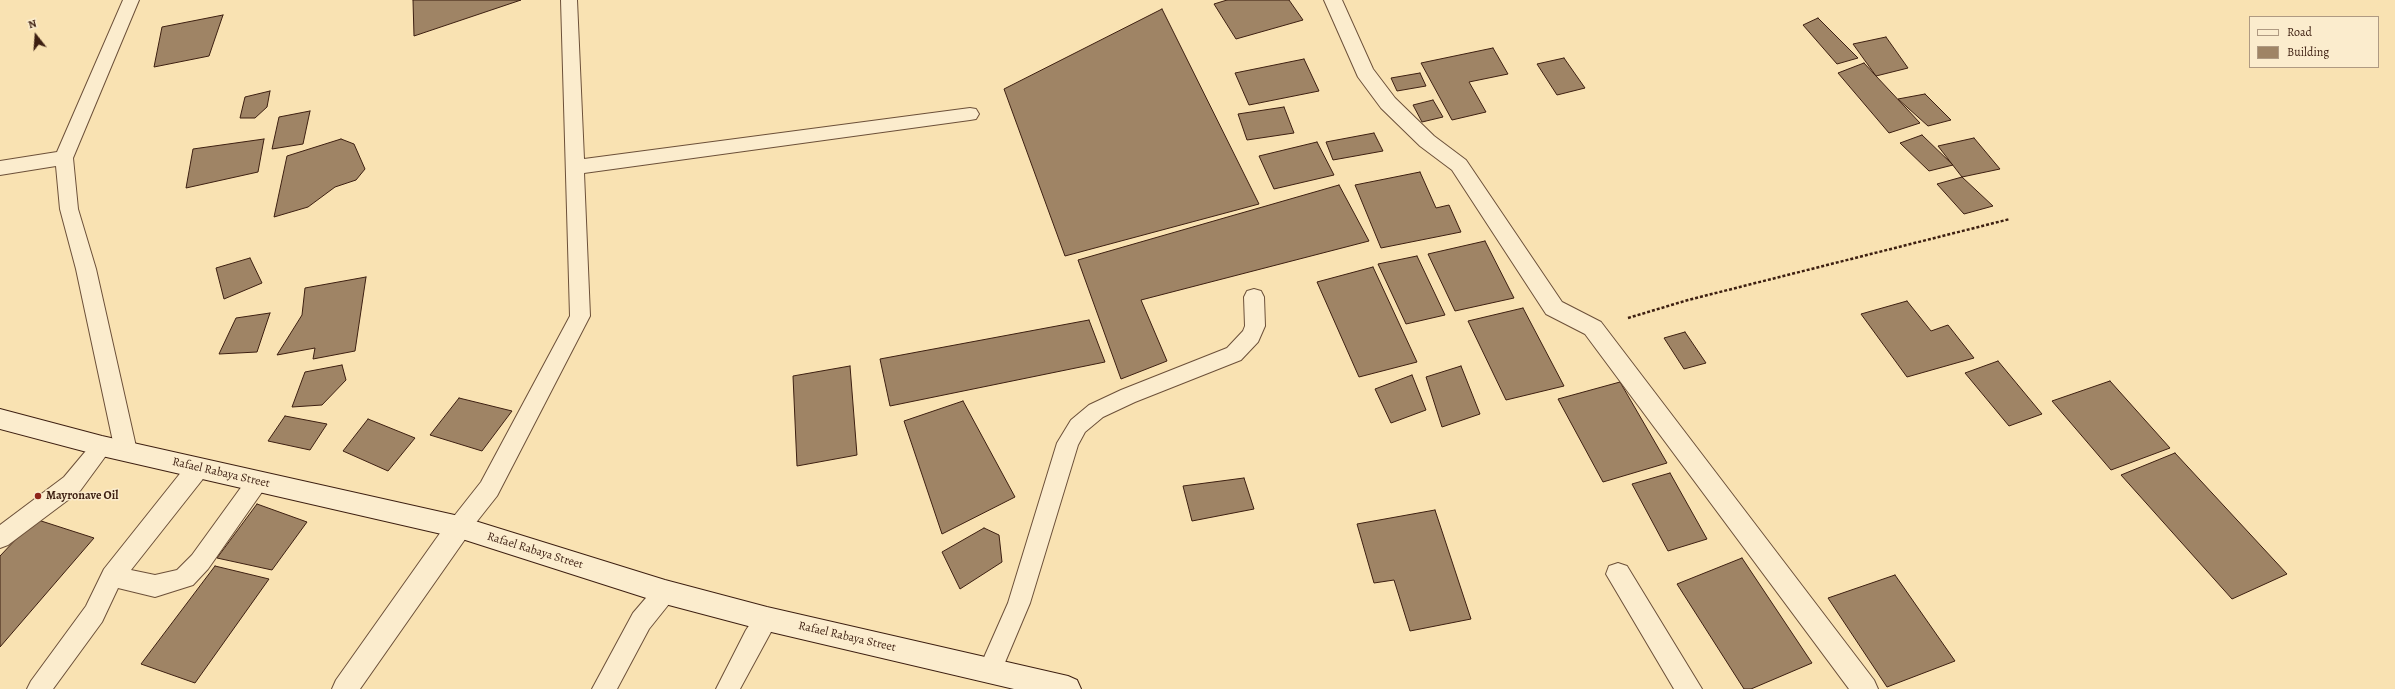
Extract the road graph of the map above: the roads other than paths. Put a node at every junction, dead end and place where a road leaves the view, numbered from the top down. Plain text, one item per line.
1 (131, 0) edge
2 (569, 0) edge
3 (1332, 0) edge
4 (970, 114) dead end
5 (64, 158) junction
6 (576, 167) junction
7 (0, 168) edge
8 (1254, 297) dead end
9 (0, 419) edge
10 (102, 446) junction
11 (126, 452) junction
12 (198, 468) junction
13 (258, 482) junction
14 (459, 527) junction
15 (0, 538) edge
16 (1618, 574) dead end
17 (112, 576) junction
18 (666, 592) junction
19 (767, 618) junction
20 (990, 671) junction
21 (39, 689) edge
22 (345, 689) edge
23 (604, 689) edge
24 (728, 689) edge
25 (1068, 689) edge
26 (1689, 689) edge
27 (1865, 689) edge

1 - 5 lane
2 - 6 lane
3 - 27 street
4 - 6 lane
5 - 7 lane
5 - 11 lane
6 - 14 lane
8 - 20 lane
9 - 10 street, Rafael Rabaya Street
10 - 11 street, Rafael Rabaya Street
10 - 15 lane
11 - 12 street, Rafael Rabaya Street
12 - 13 street, Rafael Rabaya Street
12 - 17 lane
13 - 14 street, Rafael Rabaya Street
13 - 17 lane
14 - 18 street, Rafael Rabaya Street
14 - 22 street
16 - 26 street
17 - 21 lane
18 - 19 street, Rafael Rabaya Street
18 - 23 lane
19 - 20 street, Rafael Rabaya Street
19 - 24 lane
20 - 25 street, Rafael Rabaya Street

